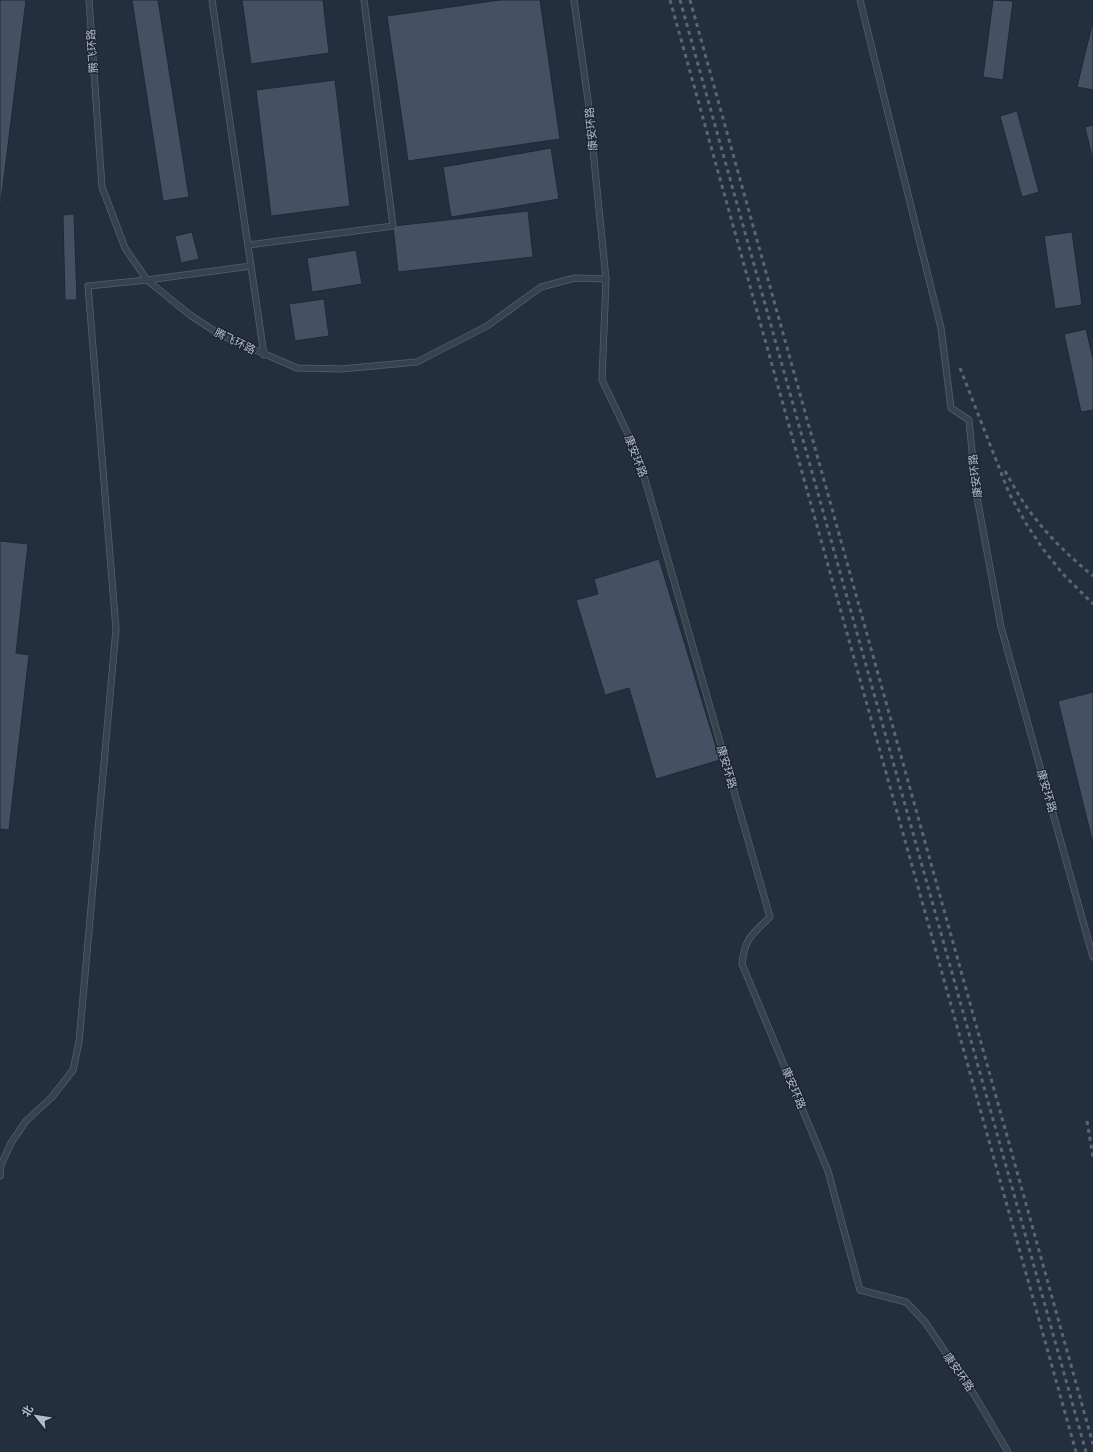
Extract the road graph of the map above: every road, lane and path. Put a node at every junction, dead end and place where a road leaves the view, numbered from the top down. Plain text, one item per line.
1 (89, 0) edge
2 (212, 0) edge
3 (364, 0) edge
4 (574, 0) edge
5 (860, 0) edge
6 (248, 245) junction
7 (251, 266) junction
8 (606, 279) junction
9 (147, 280) junction
10 (264, 355) junction
11 (1093, 957) edge
12 (0, 1176) edge
13 (1008, 1452) edge

1 - 9 lane, 腾飞环路
2 - 6 lane
3 - 6 lane
4 - 8 lane, 康安环路
5 - 11 lane, 康安环路
6 - 7 lane
7 - 9 lane
7 - 10 lane
8 - 10 lane, 腾飞环路
8 - 13 lane, 康安环路
9 - 10 lane, 腾飞环路
9 - 12 lane

